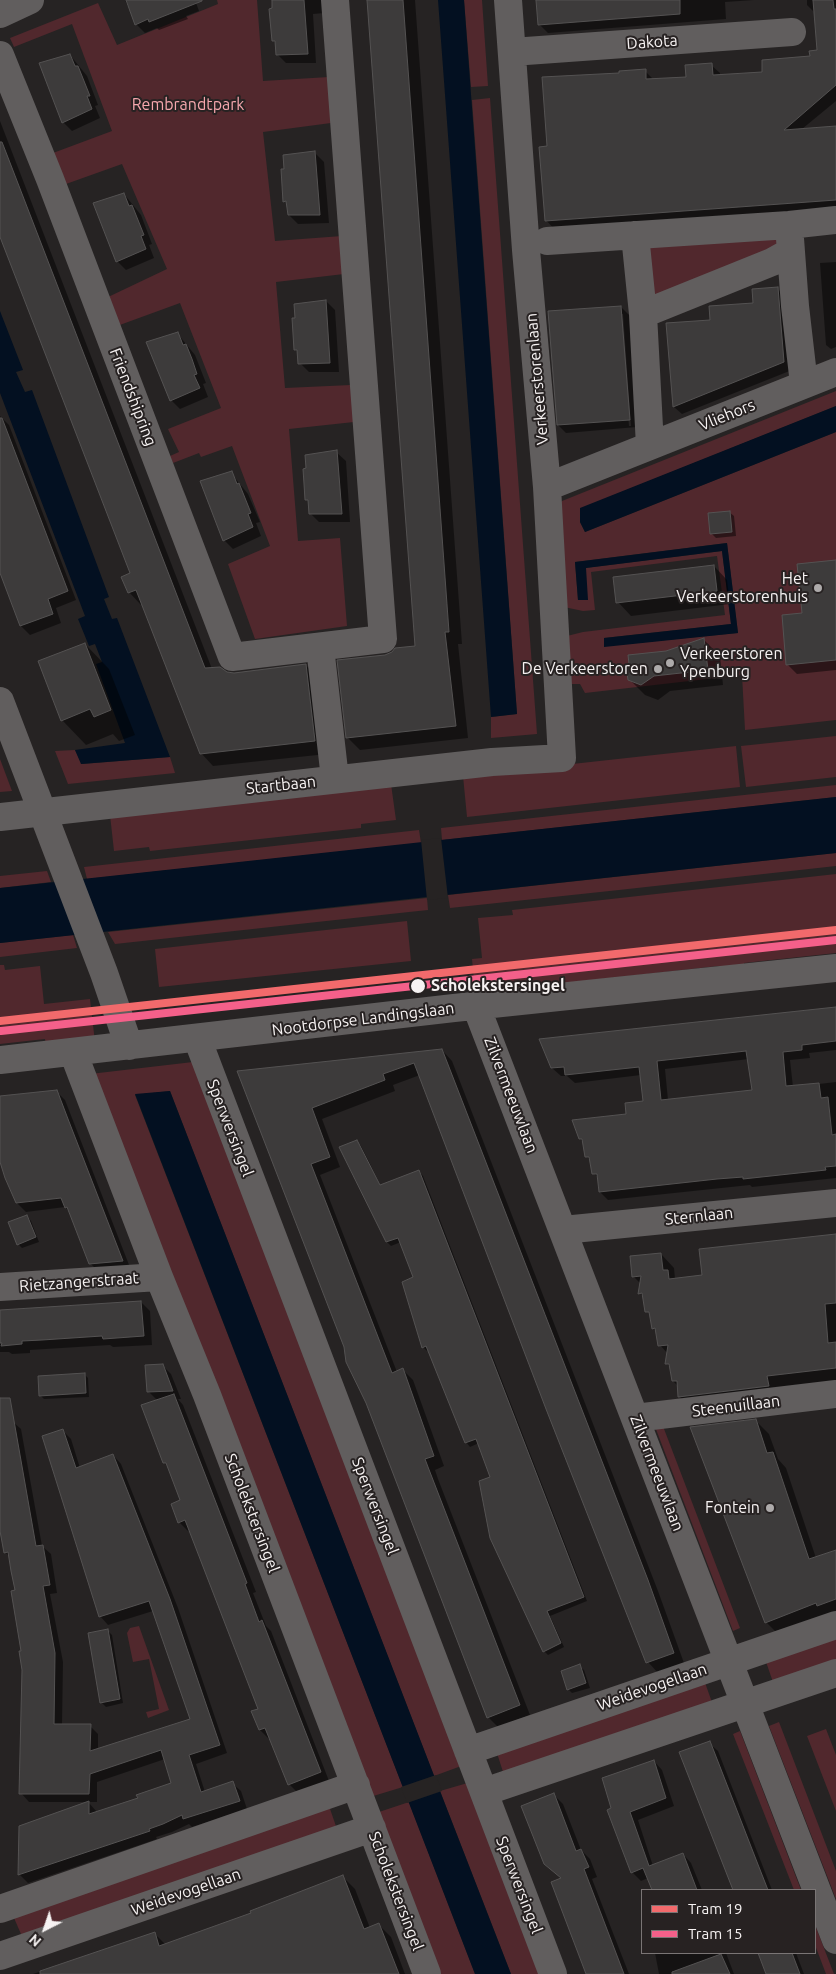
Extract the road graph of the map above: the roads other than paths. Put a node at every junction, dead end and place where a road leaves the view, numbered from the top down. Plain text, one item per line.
1 (30, 0) edge
2 (335, 0) edge
3 (508, 0) edge
4 (0, 14) edge
5 (792, 32) dead end
6 (512, 52) junction
7 (0, 55) edge
8 (836, 220) edge
9 (789, 225) junction
10 (636, 235) junction
11 (547, 241) dead end
12 (790, 252) junction
13 (643, 314) junction
14 (836, 372) edge
15 (804, 384) junction
16 (650, 446) junction
17 (547, 487) junction
18 (320, 647) junction
19 (0, 701) edge
20 (562, 758) joint
21 (335, 779) junction
22 (43, 813) junction
23 (0, 817) edge
24 (836, 968) edge
25 (476, 1006) junction
26 (197, 1038) junction
27 (129, 1046) junction
28 (73, 1052) junction
29 (0, 1060) edge
30 (836, 1203) edge
31 (563, 1230) junction
32 (159, 1277) junction
33 (0, 1288) edge
34 (836, 1394) edge
35 (635, 1418) junction
36 (836, 1626) edge
37 (730, 1661) junction
38 (836, 1673) edge
39 (745, 1703) junction
40 (468, 1750) junction
41 (356, 1785) junction
42 (484, 1792) junction
43 (372, 1828) junction
44 (0, 1909) edge
45 (836, 1940) edge
46 (0, 1956) edge
47 (0, 1963) edge
48 (4, 1974) edge
49 (428, 1974) edge
50 (553, 1974) edge

1 - 4 street
2 - 18 street, Friendshipring
3 - 6 street, Verkeerstorenlaan
5 - 6 street, Dakota
6 - 17 street, Verkeerstorenlaan
7 - 18 street, Friendshipring
8 - 9 street
9 - 10 street
9 - 12 street
10 - 11 street
10 - 13 street
12 - 13 street
12 - 15 street
13 - 16 street
14 - 15 street, Vliehors
15 - 16 street, Vliehors
16 - 17 street, Vliehors
17 - 20 street, Verkeerstorenlaan
18 - 21 street
19 - 22 street
20 - 21 street, Startbaan
21 - 22 street, Startbaan
22 - 23 street, Startbaan
22 - 27 street
24 - 25 street, Nootdorpse Landingslaan
25 - 26 street, Nootdorpse Landingslaan
25 - 31 street, Zilvermeeuwlaan
26 - 27 street, Nootdorpse Landingslaan
26 - 40 street, Sperwersingel
27 - 28 street, Nootdorpse Landingslaan
28 - 29 street, Nootdorpse Landingslaan
28 - 32 street, Scholekstersingel
30 - 31 street, Sternlaan
31 - 35 street, Zilvermeeuwlaan
32 - 33 street, Rietzangerstraat
32 - 41 street, Scholekstersingel
34 - 35 street, Steenuillaan
35 - 37 street, Zilvermeeuwlaan
36 - 37 street, Weidevogellaan
37 - 39 street, Zilvermeeuwlaan
37 - 40 street, Weidevogellaan
38 - 39 street
39 - 42 street
39 - 45 street, Zilvermeeuwlaan
40 - 42 street, Sperwersingel
41 - 43 street, Scholekstersingel
41 - 44 street
42 - 50 street, Sperwersingel
43 - 46 street, Weidevogellaan
43 - 49 street, Scholekstersingel
47 - 48 street

